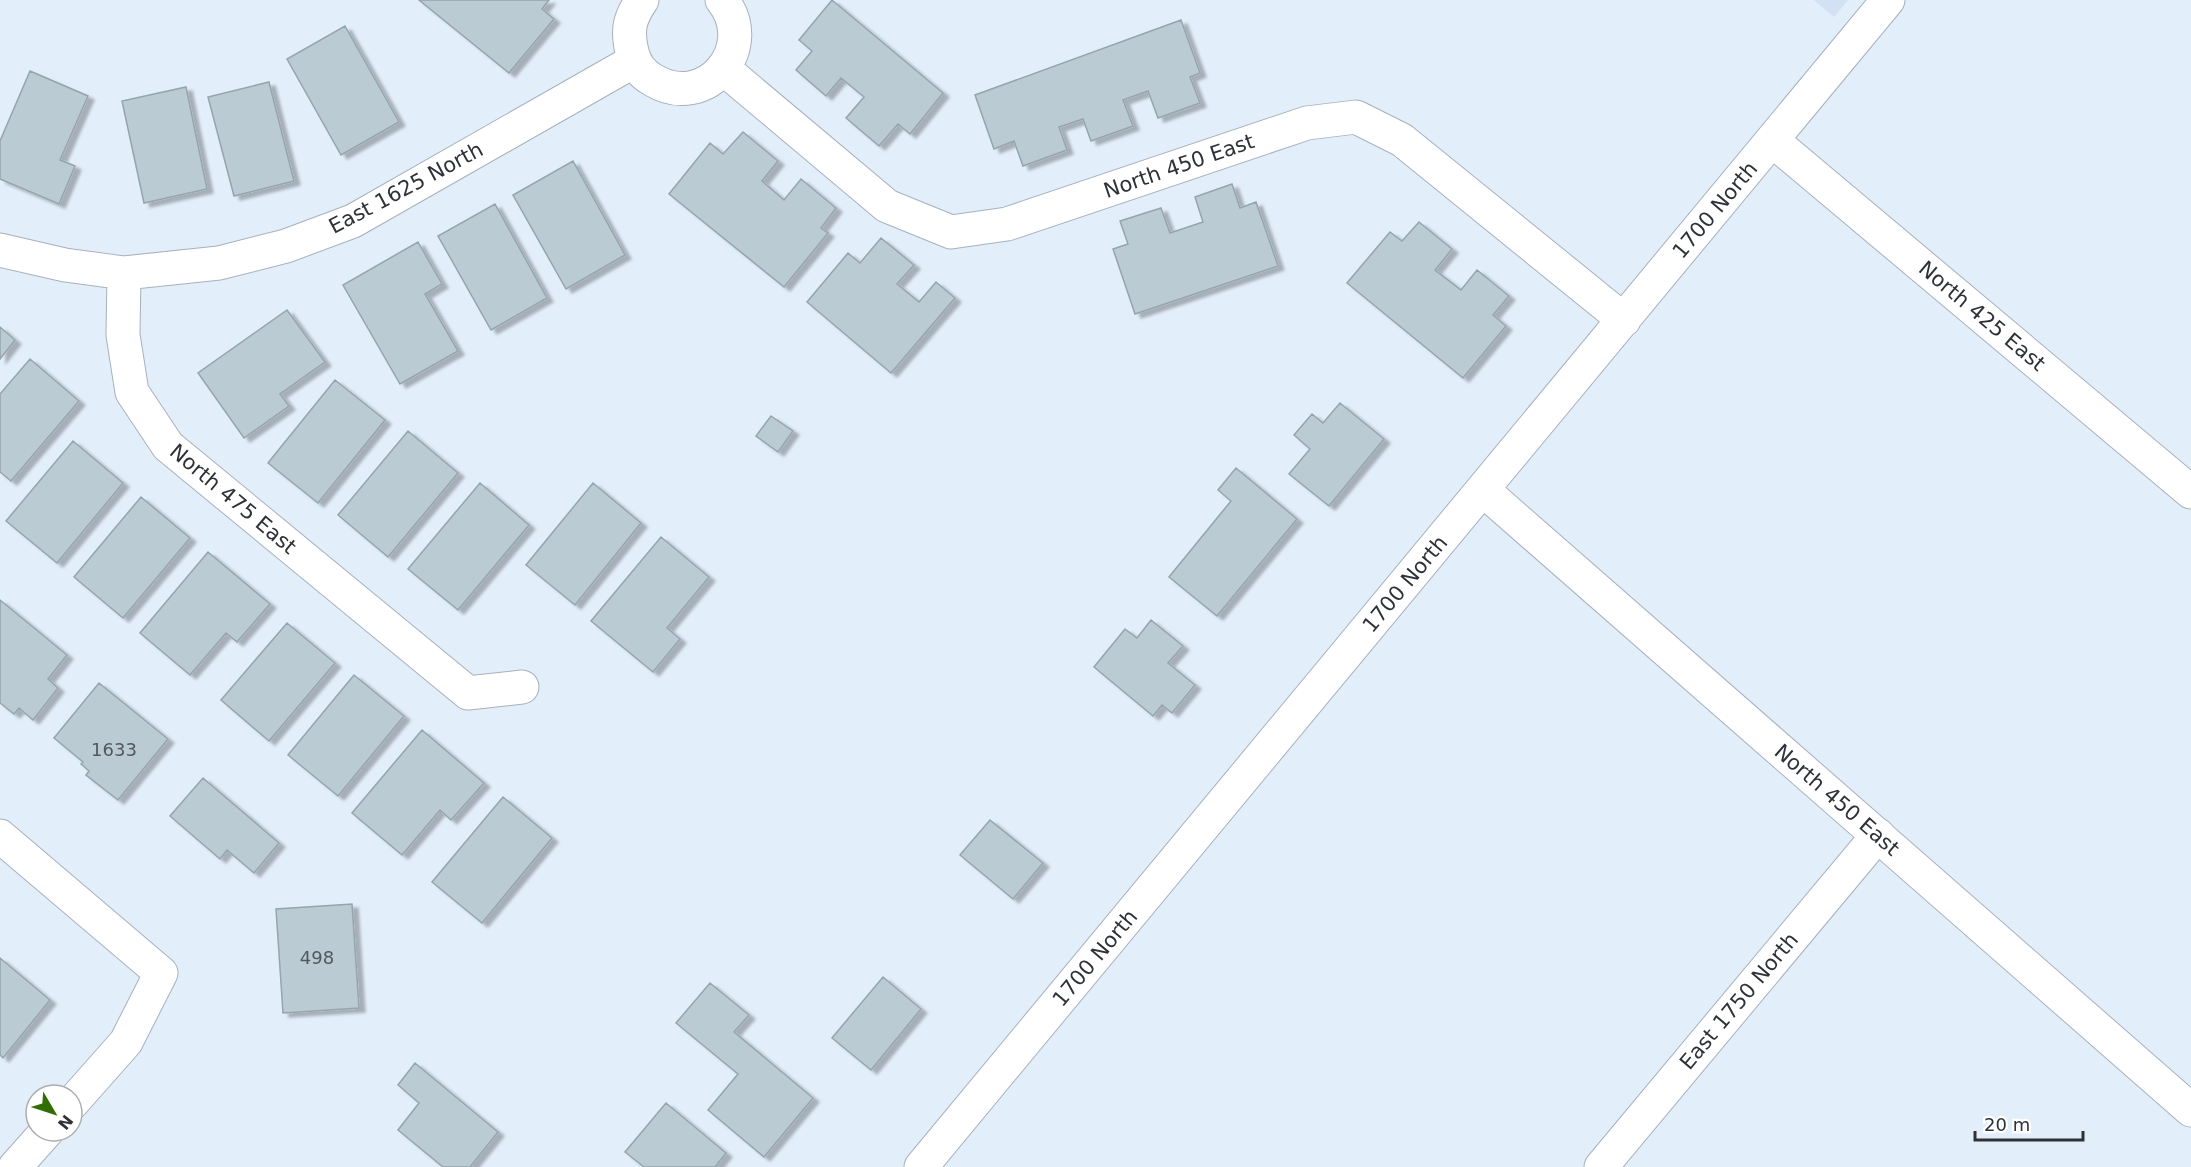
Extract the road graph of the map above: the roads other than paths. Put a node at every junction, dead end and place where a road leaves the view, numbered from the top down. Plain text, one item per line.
1 (642, 0) edge
2 (722, 0) edge
3 (1888, 0) edge
4 (634, 61) junction
5 (724, 69) junction
6 (1773, 141) junction
7 (0, 250) edge
8 (124, 273) junction
9 (1624, 320) junction
10 (1483, 490) junction
11 (2191, 492) edge
12 (522, 687) dead end
13 (1878, 835) junction
14 (0, 836) edge
15 (84, 1089) edge
16 (2191, 1110) edge
17 (36, 1143) edge
18 (15, 1167) edge
19 (921, 1167) edge
20 (1601, 1167) edge

1 - 4 street
2 - 5 street
3 - 6 street, 1700 North
4 - 5 street
4 - 8 street, East 1625 North
5 - 9 street, North 450 East
6 - 9 street, 1700 North
6 - 11 street, North 425 East
7 - 8 street
8 - 12 street, North 475 East
9 - 10 street, 1700 North
10 - 13 street, North 450 East
10 - 19 street, 1700 North
13 - 16 street, North 450 East
13 - 20 street, East 1750 North
14 - 15 street
17 - 18 street

